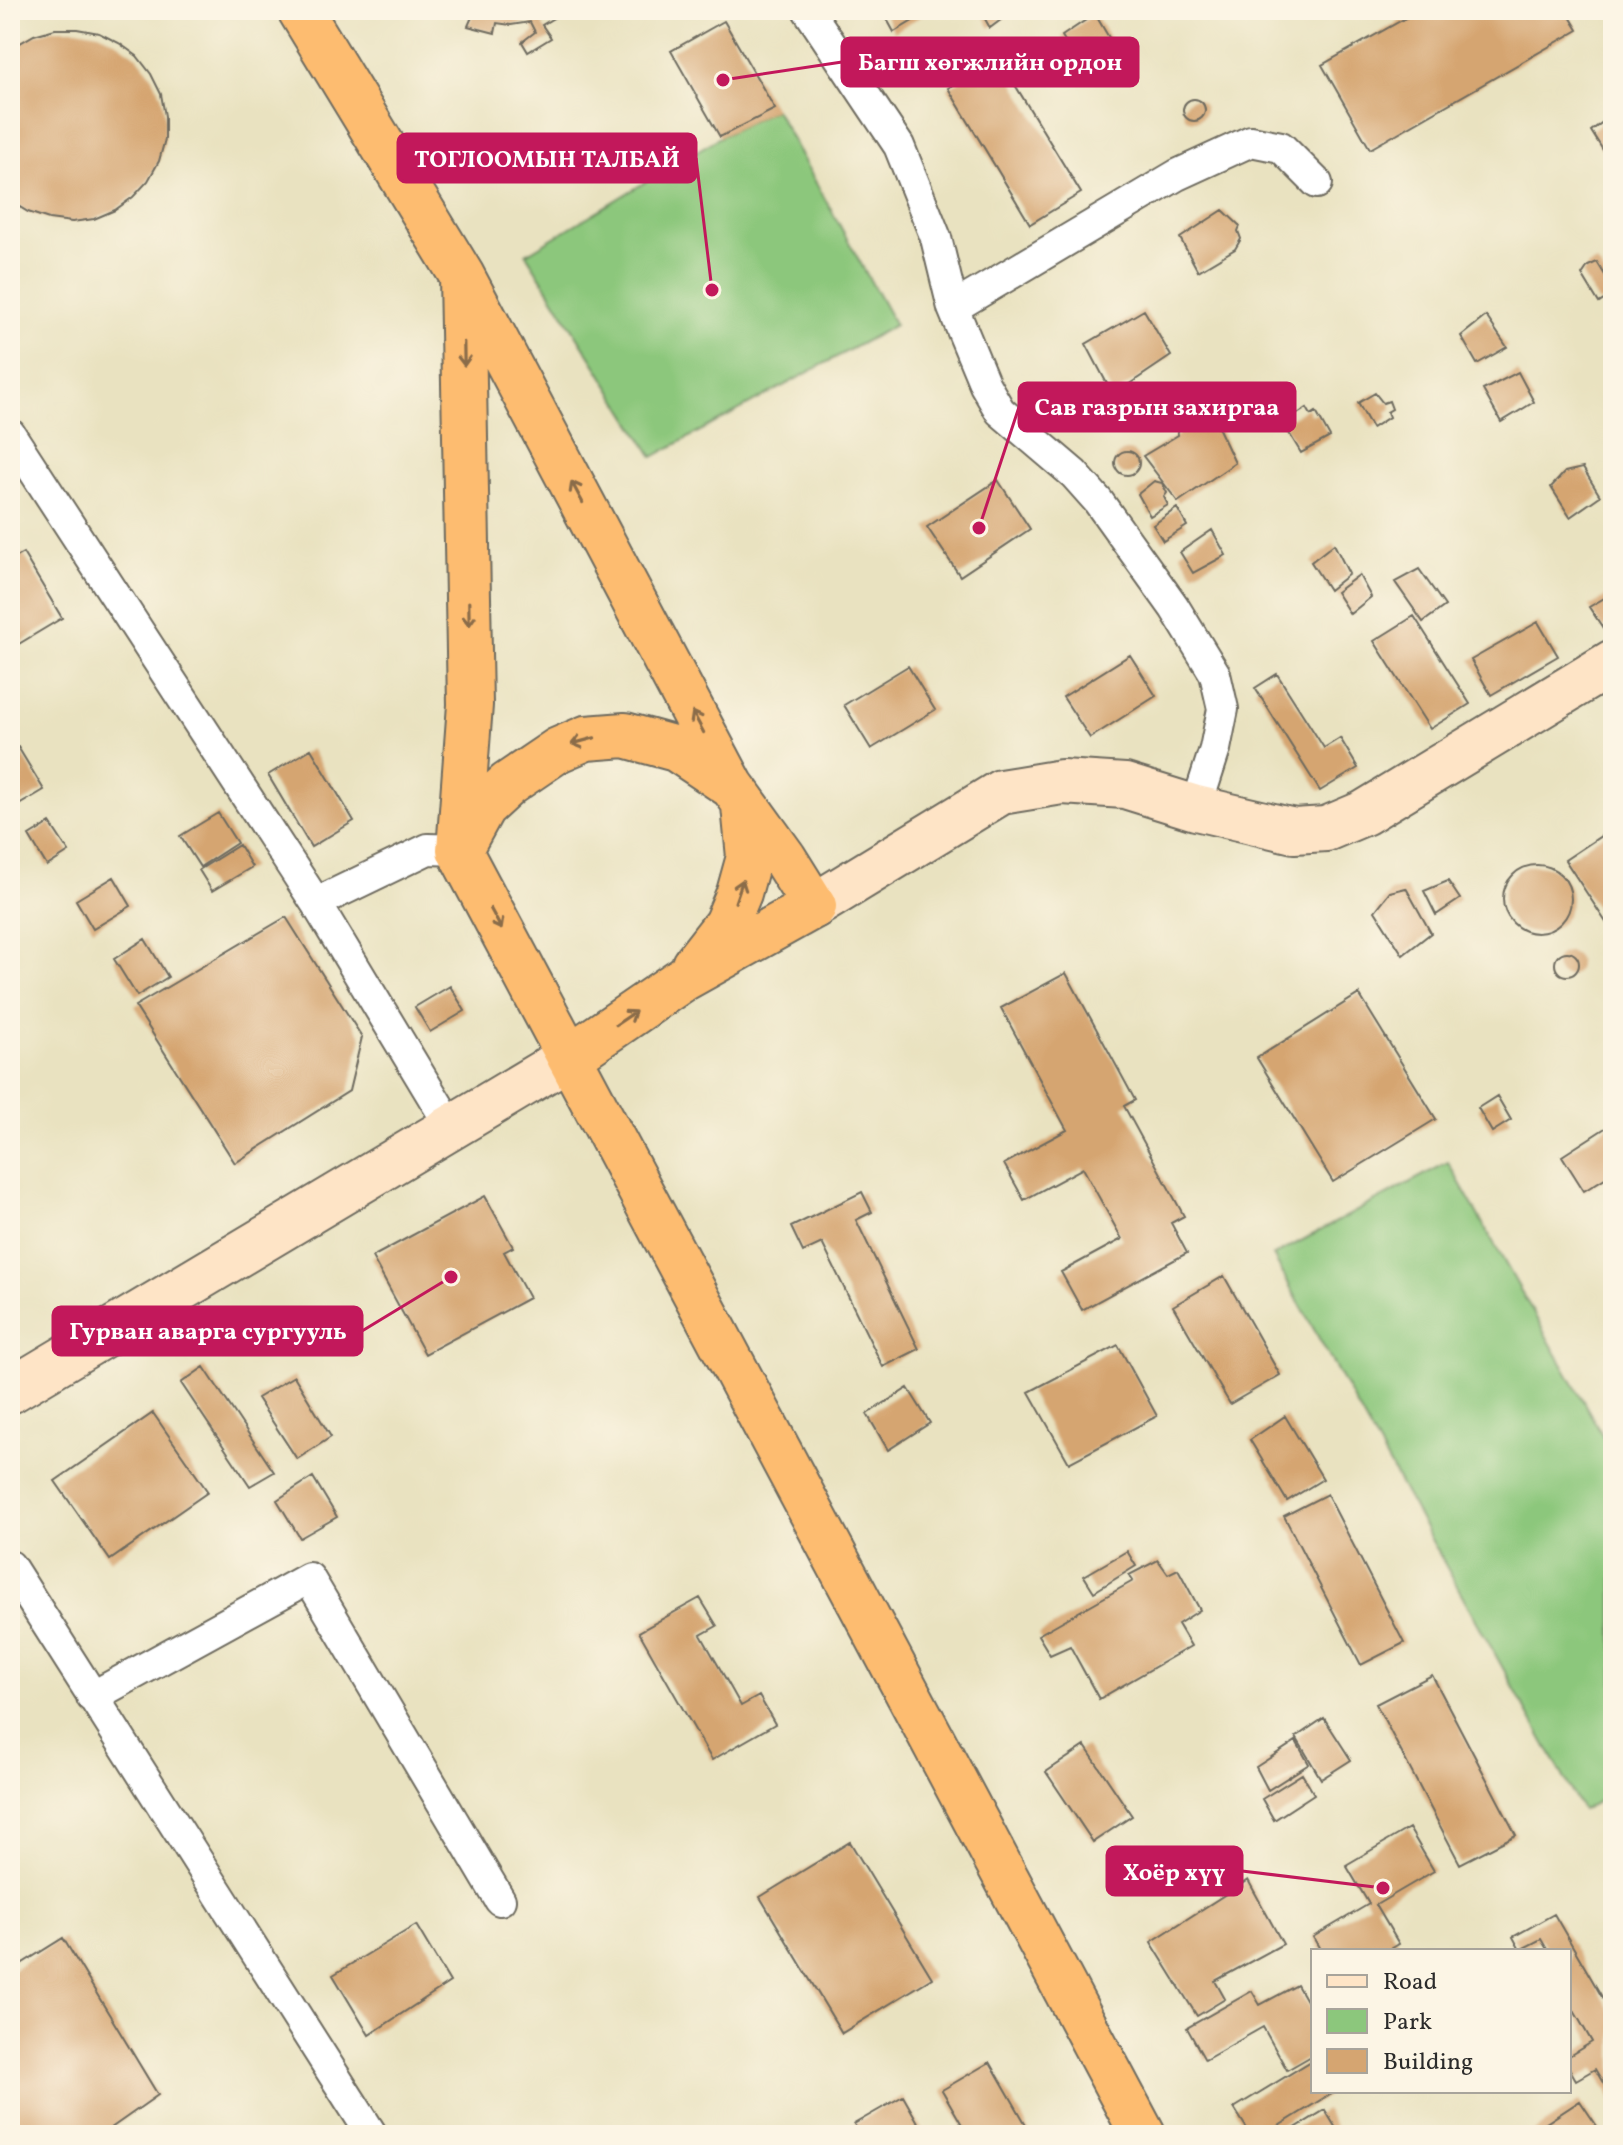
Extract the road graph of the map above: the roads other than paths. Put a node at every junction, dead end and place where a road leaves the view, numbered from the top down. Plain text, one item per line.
1 (300, 10) edge
2 (808, 10) edge
3 (1317, 183) dead end
4 (462, 276) junction
5 (953, 308) junction
6 (10, 434) edge
7 (1613, 662) edge
8 (738, 796) junction
9 (1196, 808) junction
10 (459, 850) junction
11 (316, 903) junction
12 (814, 906) junction
13 (683, 979) junction
14 (569, 1057) junction
15 (451, 1127) junction
16 (10, 1391) edge
17 (10, 1566) edge
18 (92, 1697) junction
19 (500, 1900) dead end
20 (372, 2135) edge
21 (1143, 2135) edge

1 - 4 highway
2 - 5 street
3 - 5 street
8 -> 4 highway
4 -> 10 highway
5 - 9 street
6 - 11 street
7 - 9 main road
8 -> 10 highway
8 - 12 highway
13 -> 8 highway
9 - 12 main road
10 - 11 street
10 -> 14 highway
11 - 15 street
12 - 13 highway
14 -> 13 highway
14 - 15 main road
14 - 21 highway
15 - 16 main road
17 - 18 street
18 - 19 street
18 - 20 street

